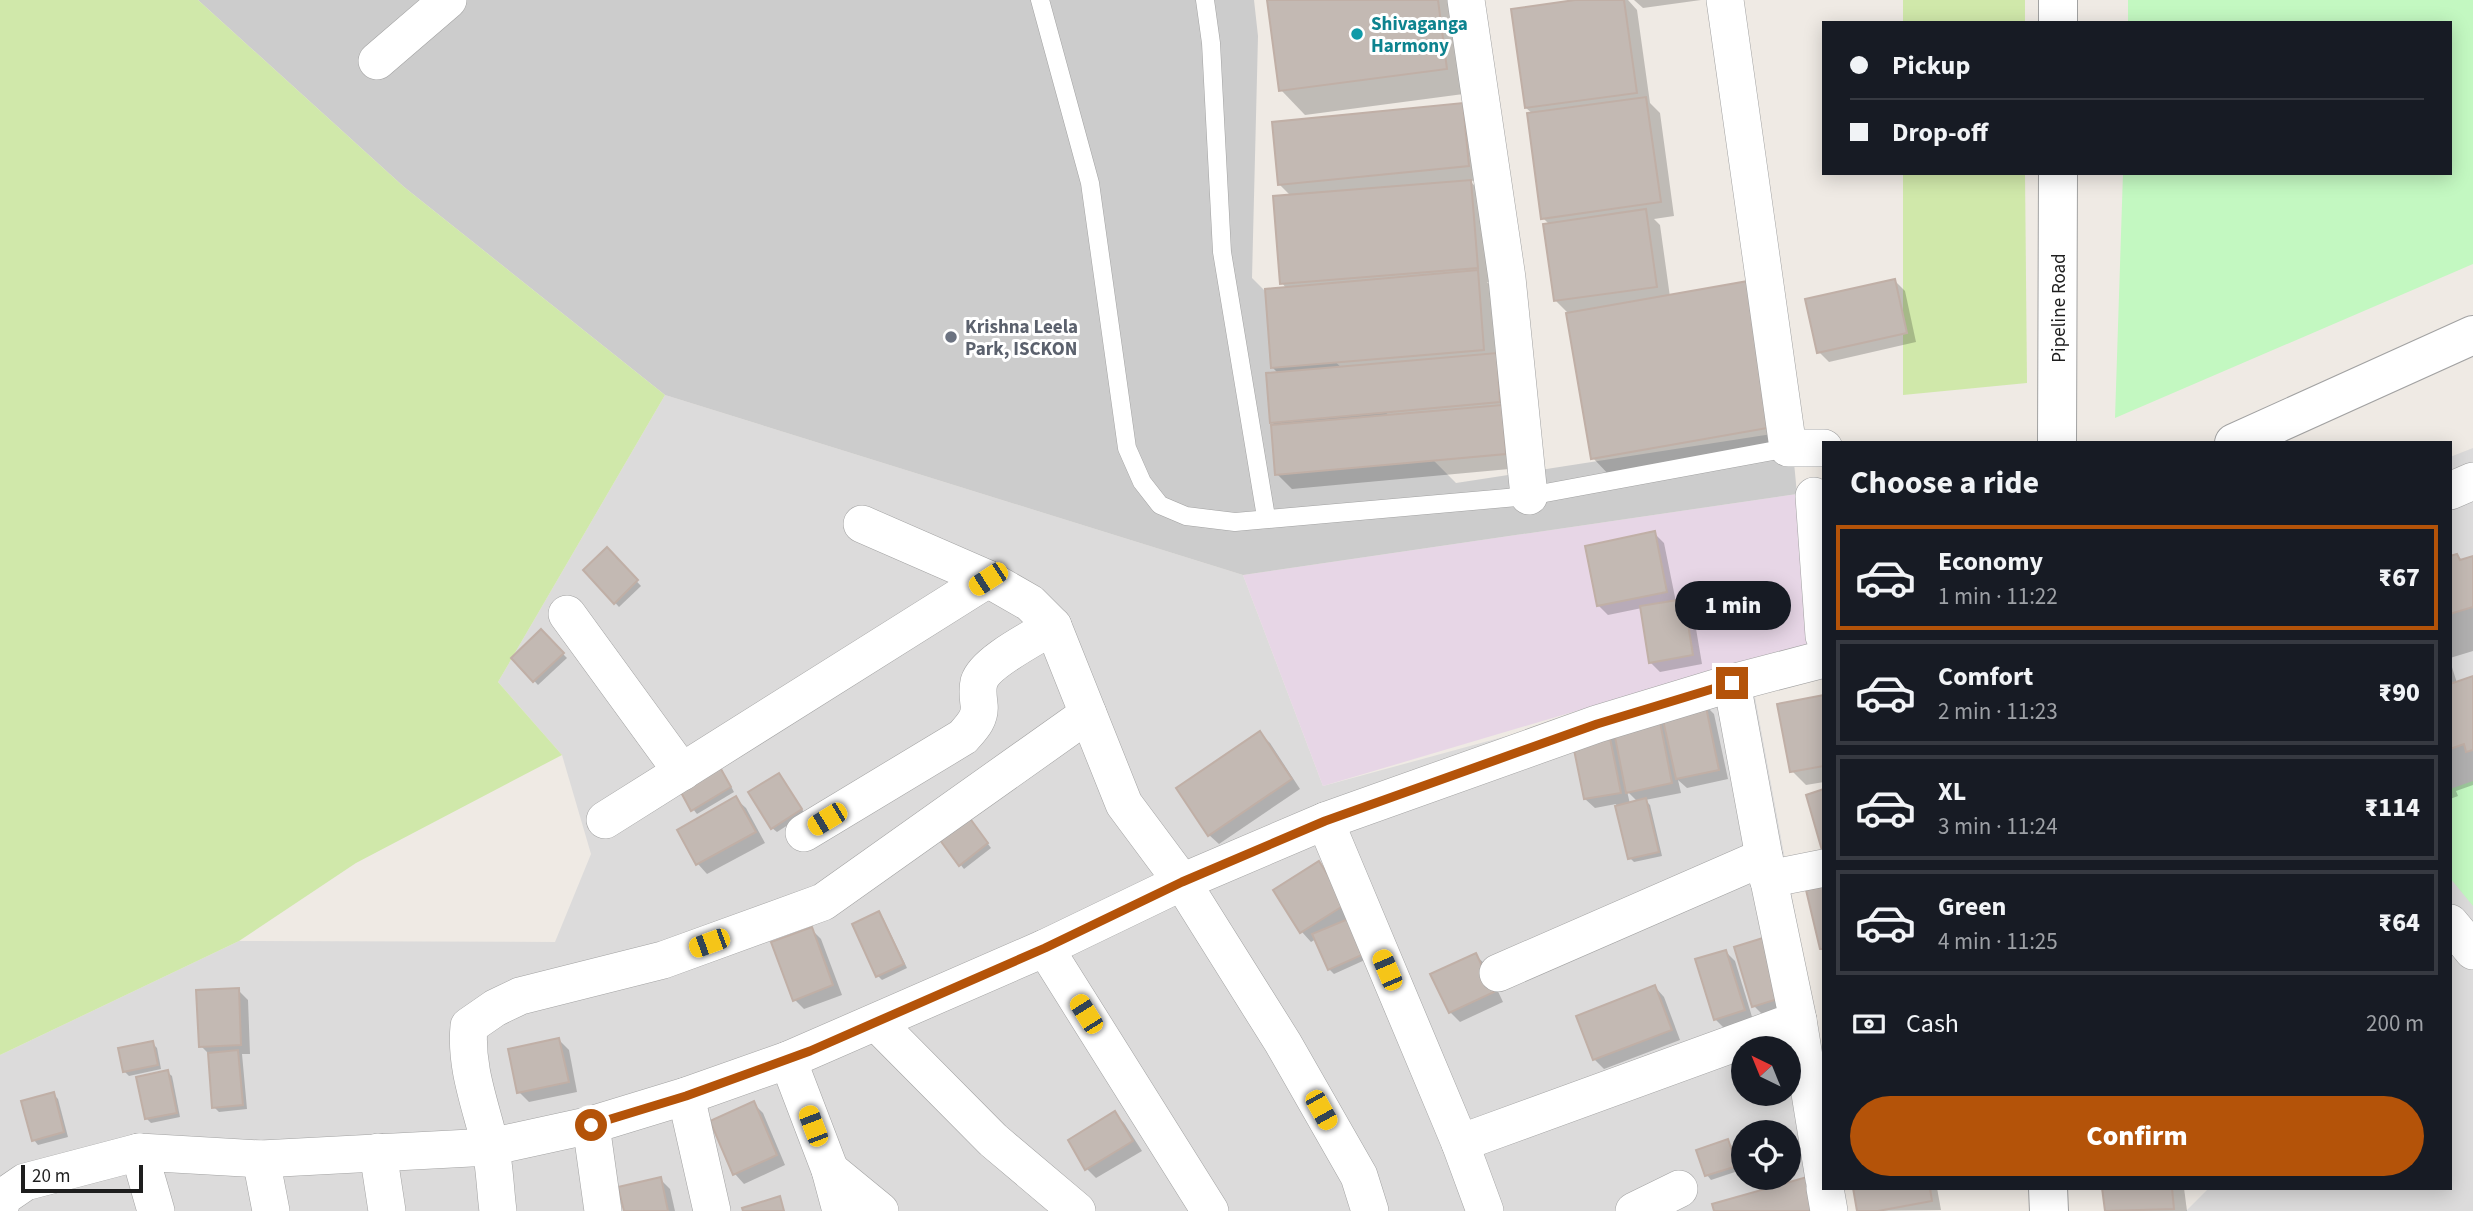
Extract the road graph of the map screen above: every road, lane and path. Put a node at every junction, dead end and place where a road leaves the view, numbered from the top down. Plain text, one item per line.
1 (448, 0) edge
2 (1041, 0) edge
3 (1205, 0) edge
4 (1466, 0) edge
5 (1725, 0) edge
6 (2059, 0) edge
7 (2058, 21) edge
8 (377, 61) dead end
9 (2058, 175) edge
10 (2473, 335) edge
11 (2057, 441) edge
12 (2238, 441) edge
13 (1806, 448) edge
14 (2473, 481) edge
15 (2452, 490) edge
16 (1529, 496) junction
17 (1814, 496) dead end
18 (1266, 517) junction
19 (862, 524) dead end
20 (988, 579) junction
21 (1822, 608) edge
22 (567, 614) dead end
23 (1053, 626) junction
24 (1822, 660) edge
25 (1732, 683) junction
26 (1088, 714) junction
27 (682, 772) junction
28 (605, 820) dead end
29 (1325, 821) junction
30 (804, 833) dead end
31 (1766, 868) junction
32 (1822, 868) edge
33 (1182, 882) junction
34 (2452, 925) edge
35 (1045, 948) junction
36 (2473, 951) edge
37 (1499, 973) dead end
38 (1798, 1020) junction
39 (877, 1023) junction
40 (788, 1060) junction
41 (686, 1096) junction
42 (591, 1125) junction
43 (1460, 1143) junction
44 (490, 1147) junction
45 (139, 1152) junction
46 (378, 1153) junction
47 (261, 1159) junction
48 (1822, 1167) edge
49 (830, 1170) junction
50 (1679, 1189) dead end
51 (1825, 1190) edge
52 (2048, 1190) edge
53 (0, 1207) edge
54 (156, 1211) edge
55 (271, 1211) edge
56 (387, 1211) edge
57 (498, 1211) edge
58 (603, 1211) edge
59 (712, 1211) edge
60 (841, 1211) edge
61 (880, 1211) edge
62 (1077, 1211) edge
63 (1210, 1211) edge
64 (1370, 1211) edge
65 (1485, 1211) edge
66 (1634, 1211) edge
67 (1829, 1211) edge
68 (2049, 1211) edge

1 - 8 street
2 - 18 lane
3 - 18 lane
4 - 16 street
5 - 13 street
6 - 7 street
9 - 11 street, Pipeline Road
10 - 12 street
13 - 16 lane
14 - 15 street
16 - 18 lane
17 - 21 street
19 - 20 street
20 - 23 street
20 - 27 street
22 - 27 street
23 - 26 street
23 - 30 street
24 - 25 street
25 - 29 street
25 - 31 street
26 - 33 street
26 - 44 street
27 - 28 street
29 - 33 street
29 - 43 street
31 - 32 street
31 - 37 street
31 - 38 street
33 - 35 street
33 - 64 street
34 - 36 street
35 - 39 street
35 - 63 street
38 - 43 street
38 - 48 street
39 - 40 street
39 - 62 street
40 - 41 street
40 - 49 street
41 - 42 street
41 - 59 street
42 - 44 street
42 - 58 street
43 - 65 street
44 - 46 street
44 - 57 street
45 - 47 street
45 - 53 street
45 - 54 street
46 - 47 street
46 - 56 street
47 - 55 street
49 - 60 street
49 - 61 street
50 - 66 street
51 - 67 street
52 - 68 street

